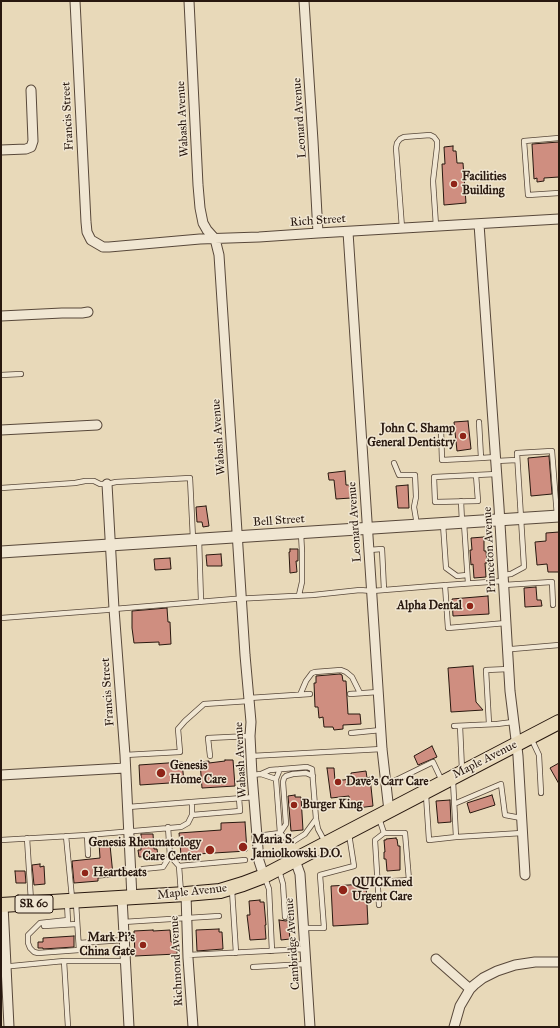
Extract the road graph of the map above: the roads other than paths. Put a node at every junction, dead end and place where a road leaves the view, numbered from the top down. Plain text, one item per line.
1 (75, 1) edge
2 (189, 1) edge
3 (304, 1) edge
4 (30, 90) dead end
5 (559, 138) edge
6 (1, 150) edge
7 (559, 193) edge
8 (559, 219) edge
9 (479, 224) junction
10 (436, 226) junction
11 (402, 229) junction
12 (87, 230) joint
13 (348, 232) junction
14 (318, 233) junction
15 (215, 239) junction
16 (88, 312) dead end
17 (1, 316) edge
18 (21, 374) dead end
19 (1, 375) edge
20 (479, 422) dead end
21 (97, 424) dead end
22 (441, 429) dead end
23 (1, 430) edge
24 (481, 458) junction
25 (496, 459) junction
26 (517, 460) junction
27 (394, 463) dead end
28 (497, 474) junction
29 (476, 475) junction
30 (107, 484) junction
31 (1, 488) edge
32 (461, 501) junction
33 (558, 516) edge
34 (521, 518) junction
35 (500, 520) junction
36 (463, 522) junction
37 (443, 524) junction
38 (417, 525) junction
39 (368, 529) junction
40 (301, 533) junction
41 (237, 537) junction
42 (196, 540) junction
43 (111, 545) junction
44 (369, 550) junction
45 (1, 552) edge
46 (467, 575) junction
47 (503, 580) junction
48 (468, 583) junction
49 (445, 585) junction
50 (384, 590) junction
51 (372, 591) junction
52 (298, 595) junction
53 (242, 598) junction
54 (201, 601) junction
55 (553, 605) dead end
56 (114, 609) junction
57 (1, 618) edge
58 (506, 623) junction
59 (559, 645) edge
60 (507, 648) junction
61 (509, 669) junction
62 (378, 692) junction
63 (360, 693) junction
64 (310, 694) dead end
65 (350, 694) dead end
66 (300, 695) junction
67 (249, 700) junction
68 (513, 722) junction
69 (559, 722) edge
70 (490, 724) junction
71 (454, 726) dead end
72 (460, 726) junction
73 (381, 730) junction
74 (351, 733) dead end
75 (250, 736) junction
76 (531, 737) junction
77 (516, 744) junction
78 (382, 749) junction
79 (125, 755) junction
80 (210, 756) dead end
81 (251, 756) junction
82 (125, 768) junction
83 (280, 769) junction
84 (1, 775) edge
85 (257, 775) junction
86 (312, 776) junction
87 (452, 777) junction
88 (276, 779) junction
89 (386, 785) junction
90 (426, 792) junction
91 (541, 793) dead end
92 (254, 797) junction
93 (239, 798) junction
94 (192, 802) junction
95 (454, 804) junction
96 (128, 807) junction
97 (384, 814) junction
98 (192, 815) junction
99 (521, 818) junction
100 (316, 819) junction
101 (168, 827) junction
102 (349, 831) junction
103 (128, 832) junction
104 (280, 833) junction
105 (384, 833) junction
106 (522, 833) junction
107 (87, 835) junction
108 (66, 836) junction
109 (257, 836) junction
110 (456, 837) junction
111 (27, 838) junction
112 (1, 840) edge
113 (326, 843) junction
114 (88, 855) dead end
115 (170, 856) junction
116 (245, 860) dead end
117 (295, 860) junction
118 (179, 866) junction
119 (279, 868) junction
120 (143, 869) dead end
121 (525, 875) dead end
122 (264, 876) junction
123 (378, 882) junction
124 (232, 888) junction
125 (183, 895) junction
126 (127, 898) junction
127 (72, 901) junction
128 (32, 904) junction
129 (2, 905) edge
130 (379, 905) dead end
131 (219, 916) dead end
132 (285, 917) dead end
133 (187, 919) junction
134 (68, 922) junction
135 (123, 922) junction
136 (77, 924) junction
137 (44, 926) dead end
138 (304, 928) junction
139 (124, 940) junction
140 (79, 943) junction
141 (305, 949) junction
142 (272, 951) junction
143 (236, 952) junction
144 (188, 955) junction
145 (436, 959) dead end
146 (64, 961) junction
147 (125, 961) junction
148 (559, 962) edge
149 (306, 964) junction
150 (4, 966) edge
151 (253, 967) dead end
152 (470, 989) junction
153 (9, 1027) edge
154 (68, 1027) edge
155 (129, 1027) edge
156 (193, 1027) edge
157 (310, 1027) edge
158 (454, 1027) edge

1 - 12 street, Francis Street
2 - 15 street, Wabash Avenue
3 - 14 street, Leonard Avenue
4 - 6 street
5 - 7 lane
8 - 9 street, Rich Street
9 - 10 street, Rich Street
9 - 25 street, Princeton Avenue
10 - 11 street, Rich Street
10 - 11 lane
11 - 13 street, Rich Street
12 - 15 street, Rich Street
13 - 14 street, Rich Street
13 - 39 street, Leonard Avenue
14 - 15 street, Rich Street
15 - 41 street, Wabash Avenue
16 - 17 street
18 - 19 lane
20 - 24 lane
21 - 23 street
22 - 24 lane
24 - 25 lane
25 - 26 lane
25 - 28 street, Princeton Avenue
26 - 33 lane
26 - 34 lane
27 - 38 lane
28 - 29 lane
28 - 35 street, Princeton Avenue
29 - 32 lane
29 - 32 lane
30 - 31 lane
30 - 42 lane
30 - 43 street, Francis Street
32 - 36 lane
33 - 34 street, Bell Street
34 - 35 street, Bell Street
34 - 47 lane
35 - 36 street, Bell Street
35 - 47 street, Princeton Avenue
36 - 37 street, Bell Street
36 - 46 lane
37 - 38 street, Bell Street
37 - 46 lane
38 - 39 street, Bell Street
39 - 40 street, Bell Street
39 - 44 street, Leonard Avenue
40 - 41 street, Bell Street
40 - 52 lane
41 - 42 street, Bell Street
41 - 53 street, Wabash Avenue
42 - 43 street, Bell Street
42 - 54 lane
43 - 45 street, Bell Street
43 - 56 street, Francis Street
44 - 50 lane
44 - 51 street, Leonard Avenue
46 - 48 lane
47 - 48 lane
47 - 55 lane
47 - 58 street, Princeton Avenue
48 - 49 lane
49 - 50 lane
49 - 58 lane
50 - 51 lane
51 - 52 lane
51 - 62 street, Leonard Avenue
52 - 53 lane
53 - 54 lane
53 - 67 street, Wabash Avenue
54 - 56 lane
56 - 57 lane
56 - 79 street, Francis Street
58 - 60 street, Princeton Avenue
59 - 60 lane
60 - 61 street, Princeton Avenue
61 - 68 street, Princeton Avenue
61 - 70 lane
62 - 63 lane
62 - 73 street, Leonard Avenue
63 - 65 lane
63 - 66 lane
64 - 66 lane
66 - 67 lane
67 - 75 street, Wabash Avenue
67 - 79 lane
68 - 70 lane
68 - 77 street, Princeton Avenue
69 - 76 main road, Maple Avenue / SR 60
70 - 72 lane
71 - 72 lane
72 - 87 lane
73 - 74 lane
73 - 78 street, Leonard Avenue
75 - 80 lane
75 - 81 street, Wabash Avenue
76 - 77 main road, Maple Avenue / SR 60
76 - 91 lane
77 - 87 main road, Maple Avenue / SR 60
77 - 99 street, Princeton Avenue
78 - 81 lane
78 - 89 street, Leonard Avenue
79 - 82 street, Francis Street
81 - 85 street, Wabash Avenue
82 - 84 street
82 - 96 street, Francis Street
83 - 85 lane
83 - 86 lane
83 - 88 lane
85 - 88 lane
85 - 92 street, Wabash Avenue
86 - 100 lane
86 - 104 lane
87 - 89 lane
87 - 90 main road, Maple Avenue / SR 60
87 - 95 lane
88 - 104 lane
89 - 97 street, Leonard Avenue
90 - 97 main road, Maple Avenue / SR 60
90 - 110 lane
92 - 93 lane
92 - 109 street, Wabash Avenue
93 - 94 lane
93 - 98 lane
94 - 96 lane
94 - 98 lane
95 - 99 lane
95 - 110 lane
96 - 103 street, Francis Street
97 - 102 main road, Maple Avenue / SR 60
97 - 105 lane
98 - 101 lane
99 - 106 street, Princeton Avenue
100 - 104 lane
100 - 113 lane
101 - 103 lane
101 - 115 lane
102 - 113 main road, Maple Avenue / SR 60
102 - 138 lane
103 - 107 lane
103 - 126 street, Francis Street
104 - 109 lane
105 - 123 lane
105 - 123 lane
106 - 110 lane
106 - 121 street, Princeton Avenue
107 - 108 lane
107 - 114 lane
108 - 111 lane
108 - 127 lane
109 - 122 street, Wabash Avenue
111 - 112 lane
111 - 128 lane
113 - 117 main road, Maple Avenue / SR 60
115 - 118 lane
115 - 120 lane
116 - 118 lane
117 - 119 main road, Maple Avenue / SR 60
117 - 138 street, Cambridge Avenue
118 - 125 lane
119 - 122 main road, Maple Avenue / SR 60
119 - 132 lane
122 - 124 main road, Maple Avenue / SR 60
122 - 142 lane
123 - 130 lane
124 - 125 main road, Maple Avenue / SR 60
124 - 143 lane
125 - 126 main road, Maple Avenue / SR 60
125 - 133 street, Richmond Avenue
126 - 127 main road, Maple Avenue / SR 60
126 - 135 street, Francis Street
127 - 128 main road, Maple Avenue / SR 60
127 - 134 lane
127 - 136 lane
128 - 129 main road, Maple Avenue / SR 60
129 - 150 street
131 - 133 lane
133 - 135 lane
133 - 144 street, Richmond Avenue
134 - 136 lane
134 - 137 lane
134 - 140 lane
135 - 139 street, Francis Street
136 - 140 lane
138 - 141 street, Cambridge Avenue
139 - 140 lane
139 - 147 street, Francis Street
141 - 142 lane
141 - 149 street, Cambridge Avenue
142 - 143 lane
143 - 144 lane
144 - 156 street, Richmond Avenue
145 - 152 street
146 - 147 lane
146 - 150 lane
146 - 154 lane
147 - 155 street, Francis Street
148 - 152 street
149 - 151 lane
149 - 157 street, Cambridge Avenue
150 - 153 street
152 - 158 street

